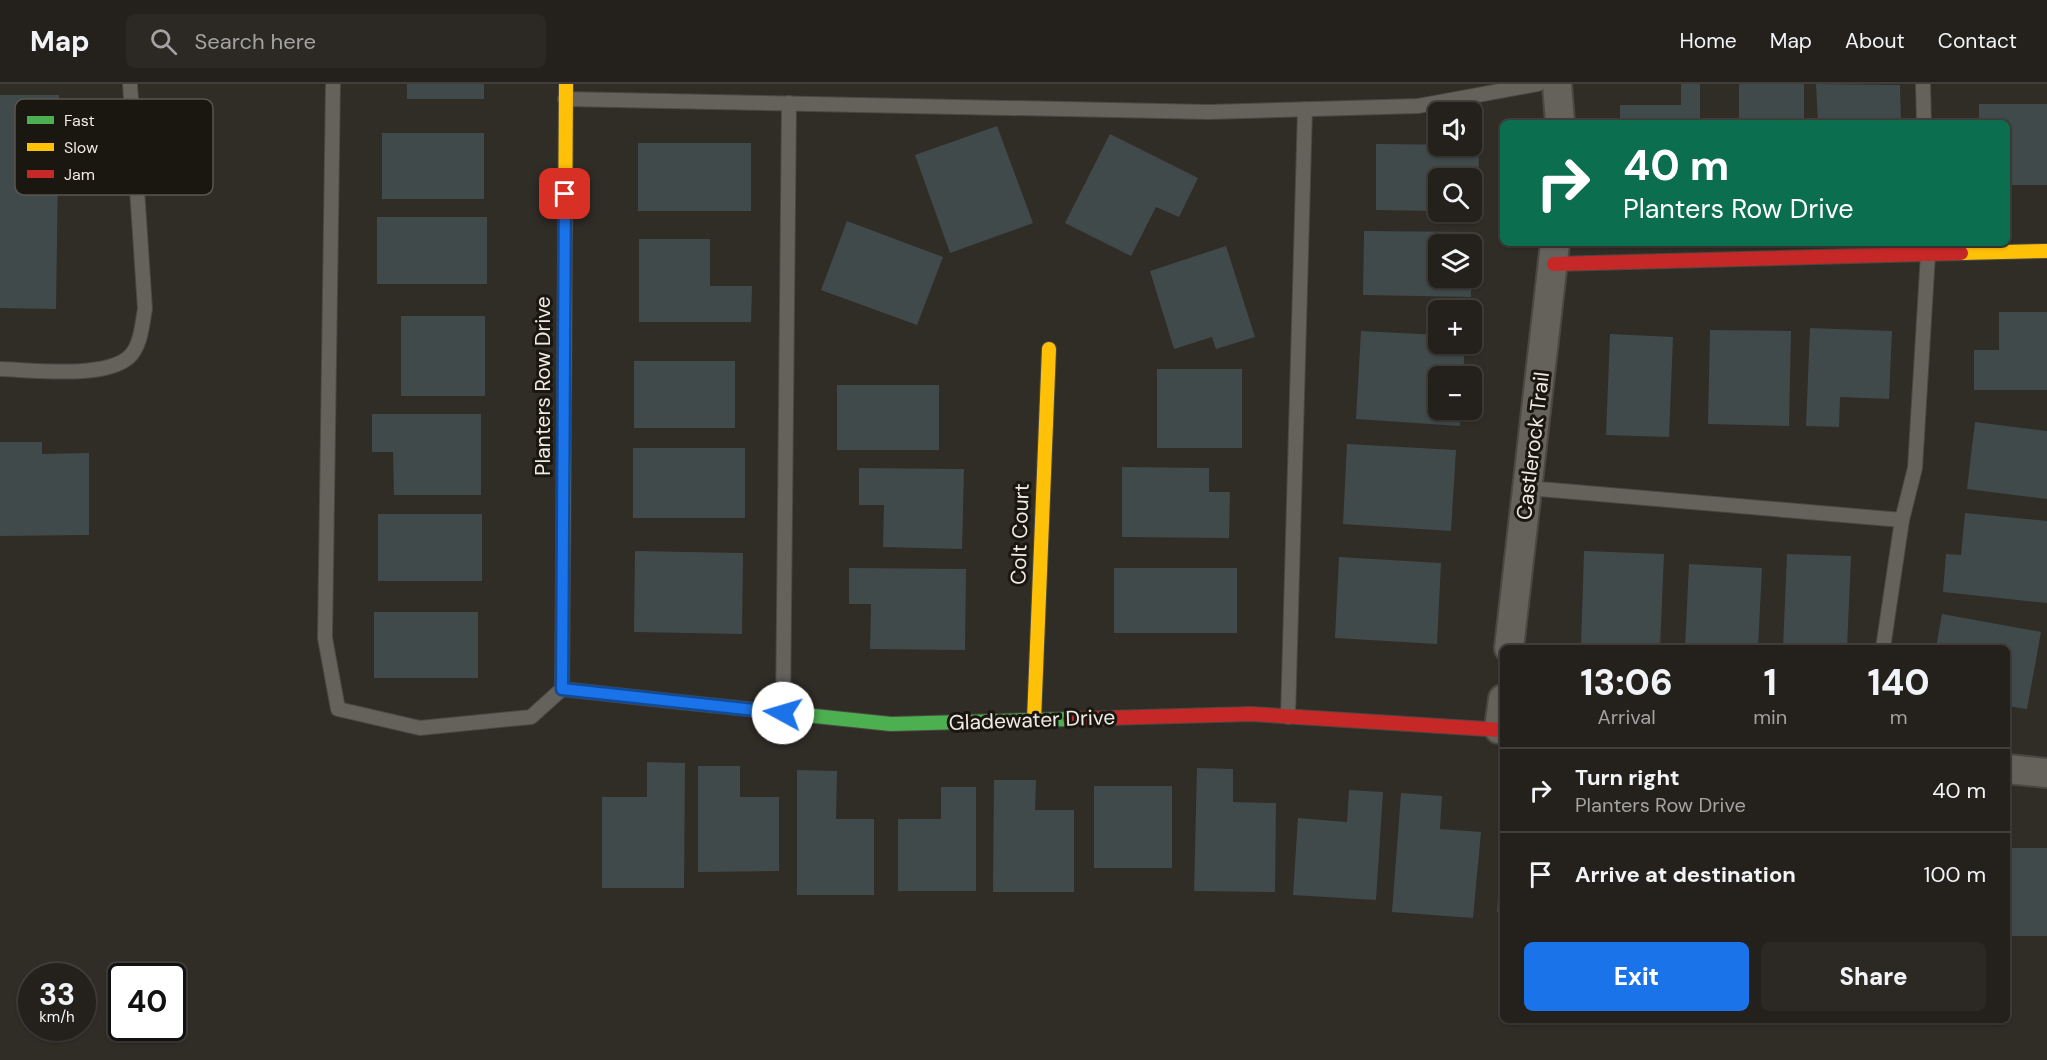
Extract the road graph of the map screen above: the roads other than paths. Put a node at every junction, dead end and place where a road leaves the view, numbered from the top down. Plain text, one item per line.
1 (130, 84) edge
2 (333, 84) edge
3 (566, 84) edge
4 (1539, 84) edge
5 (1557, 84) edge
6 (1923, 84) edge
7 (131, 99) edge
8 (566, 99) junction
9 (789, 103) junction
10 (1305, 109) junction
11 (1560, 120) edge
12 (1924, 120) edge
13 (137, 195) edge
14 (1928, 249) edge
15 (2047, 251) edge
16 (1555, 253) edge
17 (1049, 349) dead end
18 (0, 369) edge
19 (1528, 489) junction
20 (1902, 520) junction
21 (1509, 645) edge
22 (1883, 645) edge
23 (562, 689) junction
24 (783, 713) junction
25 (1288, 717) junction
26 (1034, 720) junction
27 (1500, 730) edge
28 (2010, 770) edge
29 (2047, 773) edge

1 - 7 lane
2 - 23 lane
3 - 8 street, Planters Row Drive
4 - 10 lane
5 - 11 street
6 - 12 lane
8 - 9 lane
8 - 23 street, Planters Row Drive
9 - 10 lane
9 - 24 lane
10 - 25 lane
13 - 18 lane
14 - 15 street
14 - 16 street
14 - 20 lane
16 - 19 street, Castlerock Trail
17 - 26 street, Colt Court
19 - 20 lane
19 - 21 street, Castlerock Trail
20 - 22 lane
23 - 24 street, Gladewater Drive
24 - 26 street, Gladewater Drive
25 - 26 street, Gladewater Drive
25 - 27 street, Gladewater Drive
28 - 29 street

